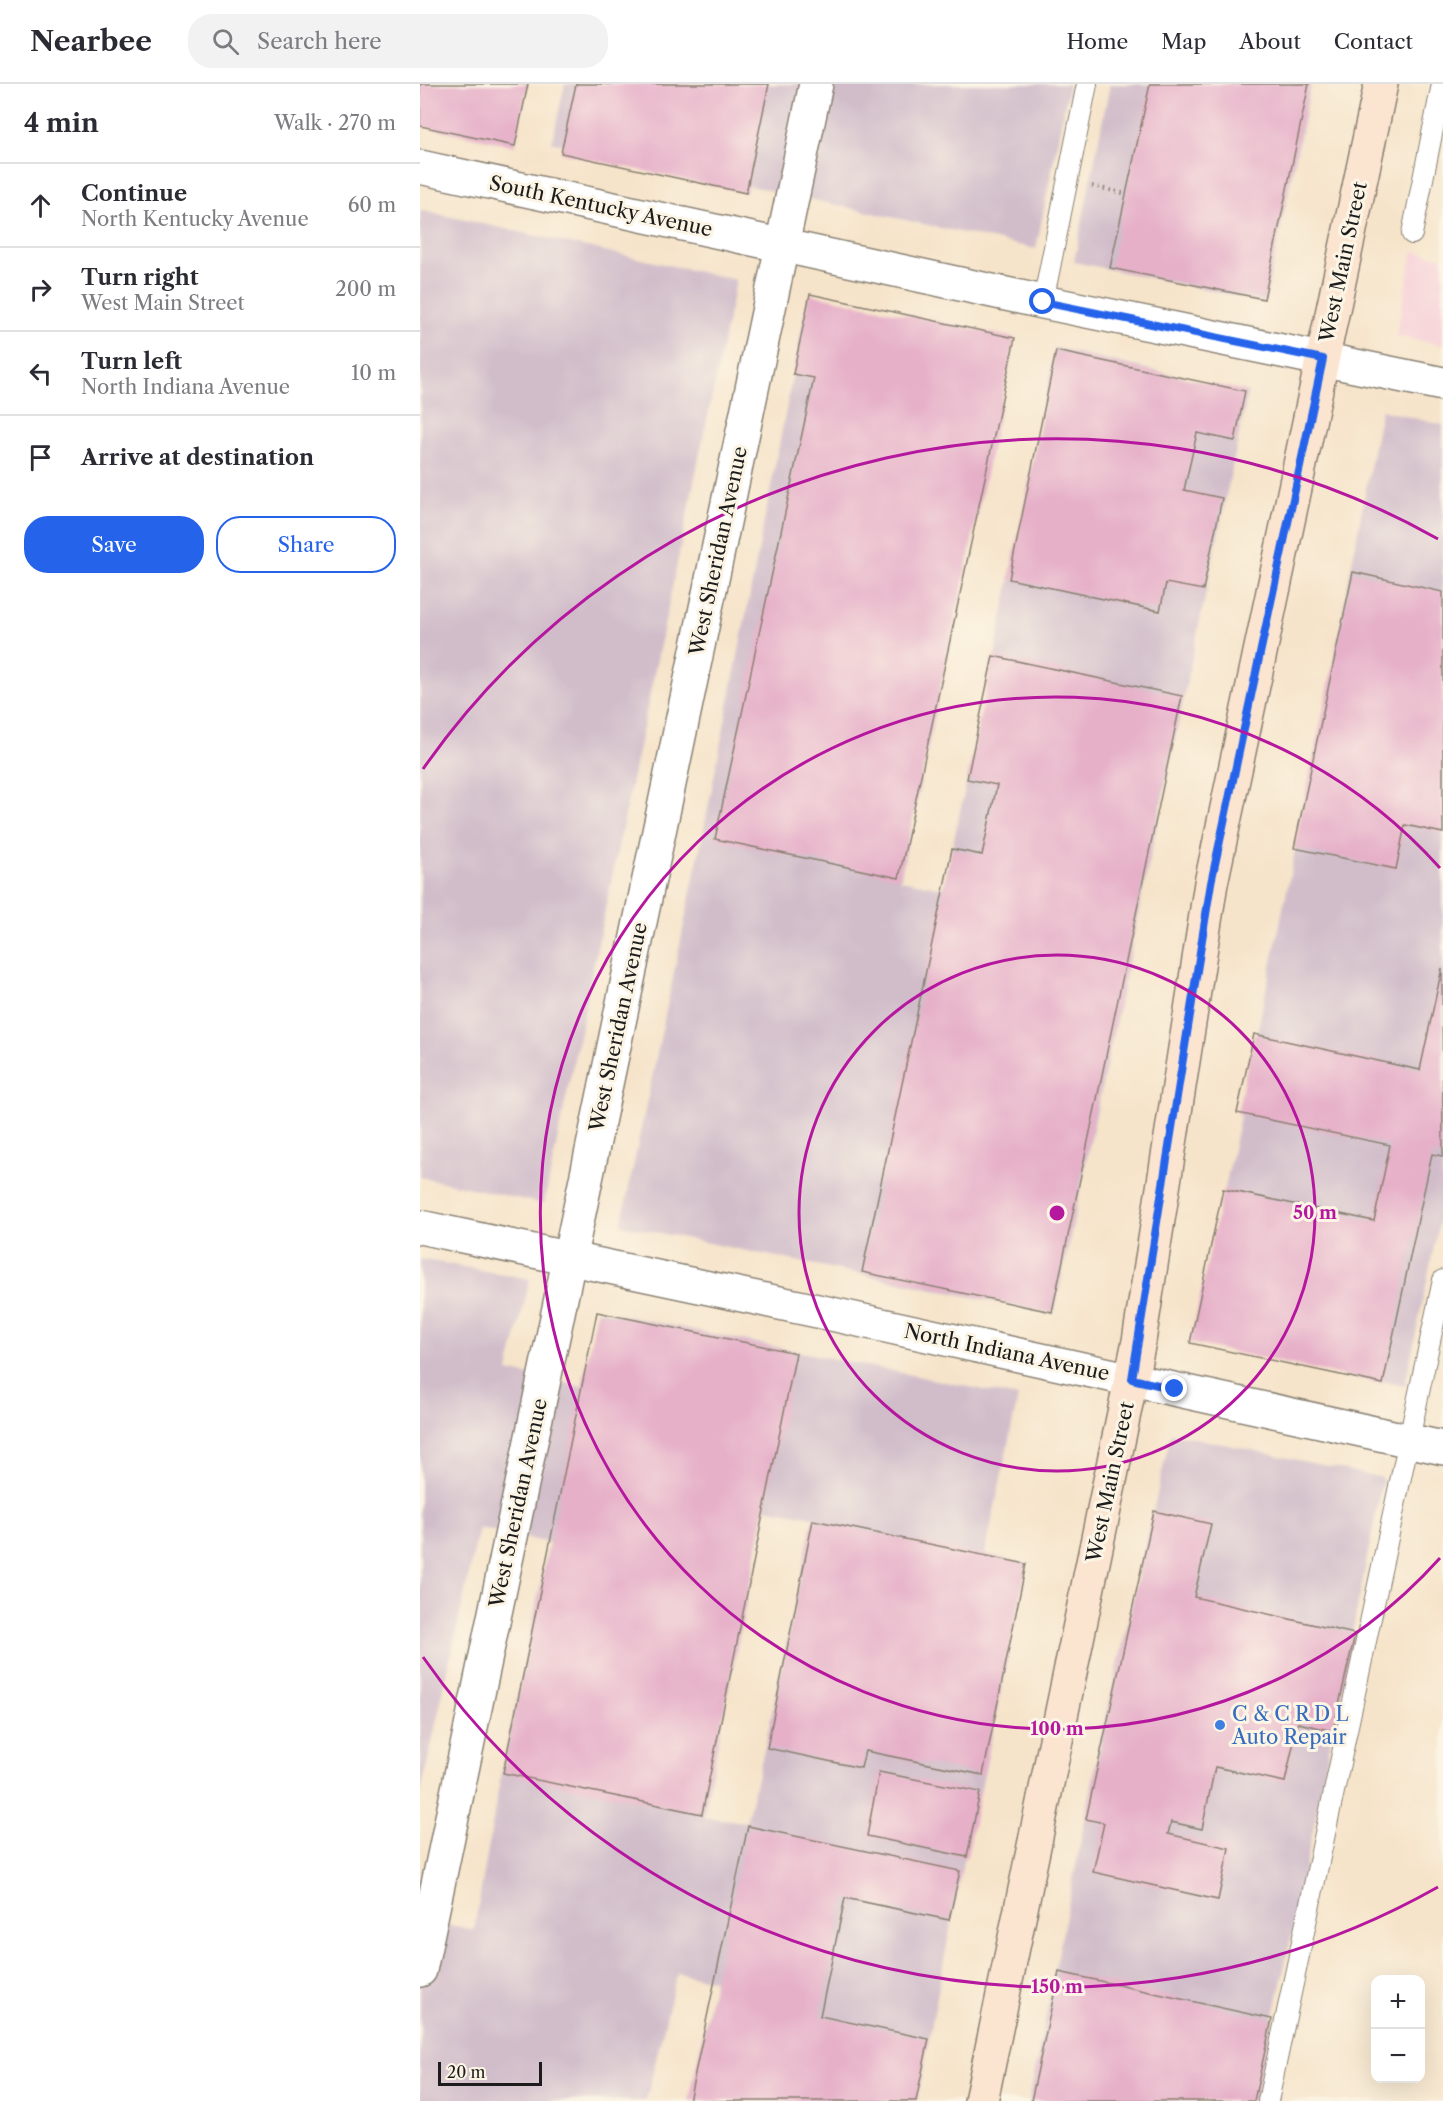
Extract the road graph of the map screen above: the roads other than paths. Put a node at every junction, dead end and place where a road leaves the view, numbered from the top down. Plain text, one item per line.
1 (816, 84) edge
2 (1087, 84) edge
3 (1381, 84) edge
4 (1442, 84) edge
5 (420, 167) edge
6 (1412, 234) dead end
7 (782, 245) junction
8 (1043, 302) junction
9 (1323, 359) junction
10 (1443, 384) edge
11 (420, 1227) edge
12 (570, 1260) junction
13 (1443, 1280) edge
14 (1132, 1379) junction
15 (1409, 1440) junction
16 (1443, 1448) edge
17 (420, 1970) edge
18 (981, 2101) edge
19 (1268, 2101) edge

1 - 7 street, West Sheridan Avenue
2 - 8 lane
3 - 9 main road, West Main Street
4 - 6 lane
5 - 7 street, South Kentucky Avenue
7 - 8 street, South Kentucky Avenue
7 - 12 street, West Sheridan Avenue
8 - 9 street, South Kentucky Avenue
9 - 10 street, South Kentucky Avenue
9 - 14 main road, West Main Street
11 - 12 street, North Indiana Avenue
12 - 14 street, North Indiana Avenue
12 - 17 street, West Sheridan Avenue
13 - 15 lane
14 - 15 street, North Indiana Avenue
14 - 18 main road, West Main Street
15 - 16 street, North Indiana Avenue
15 - 19 lane

